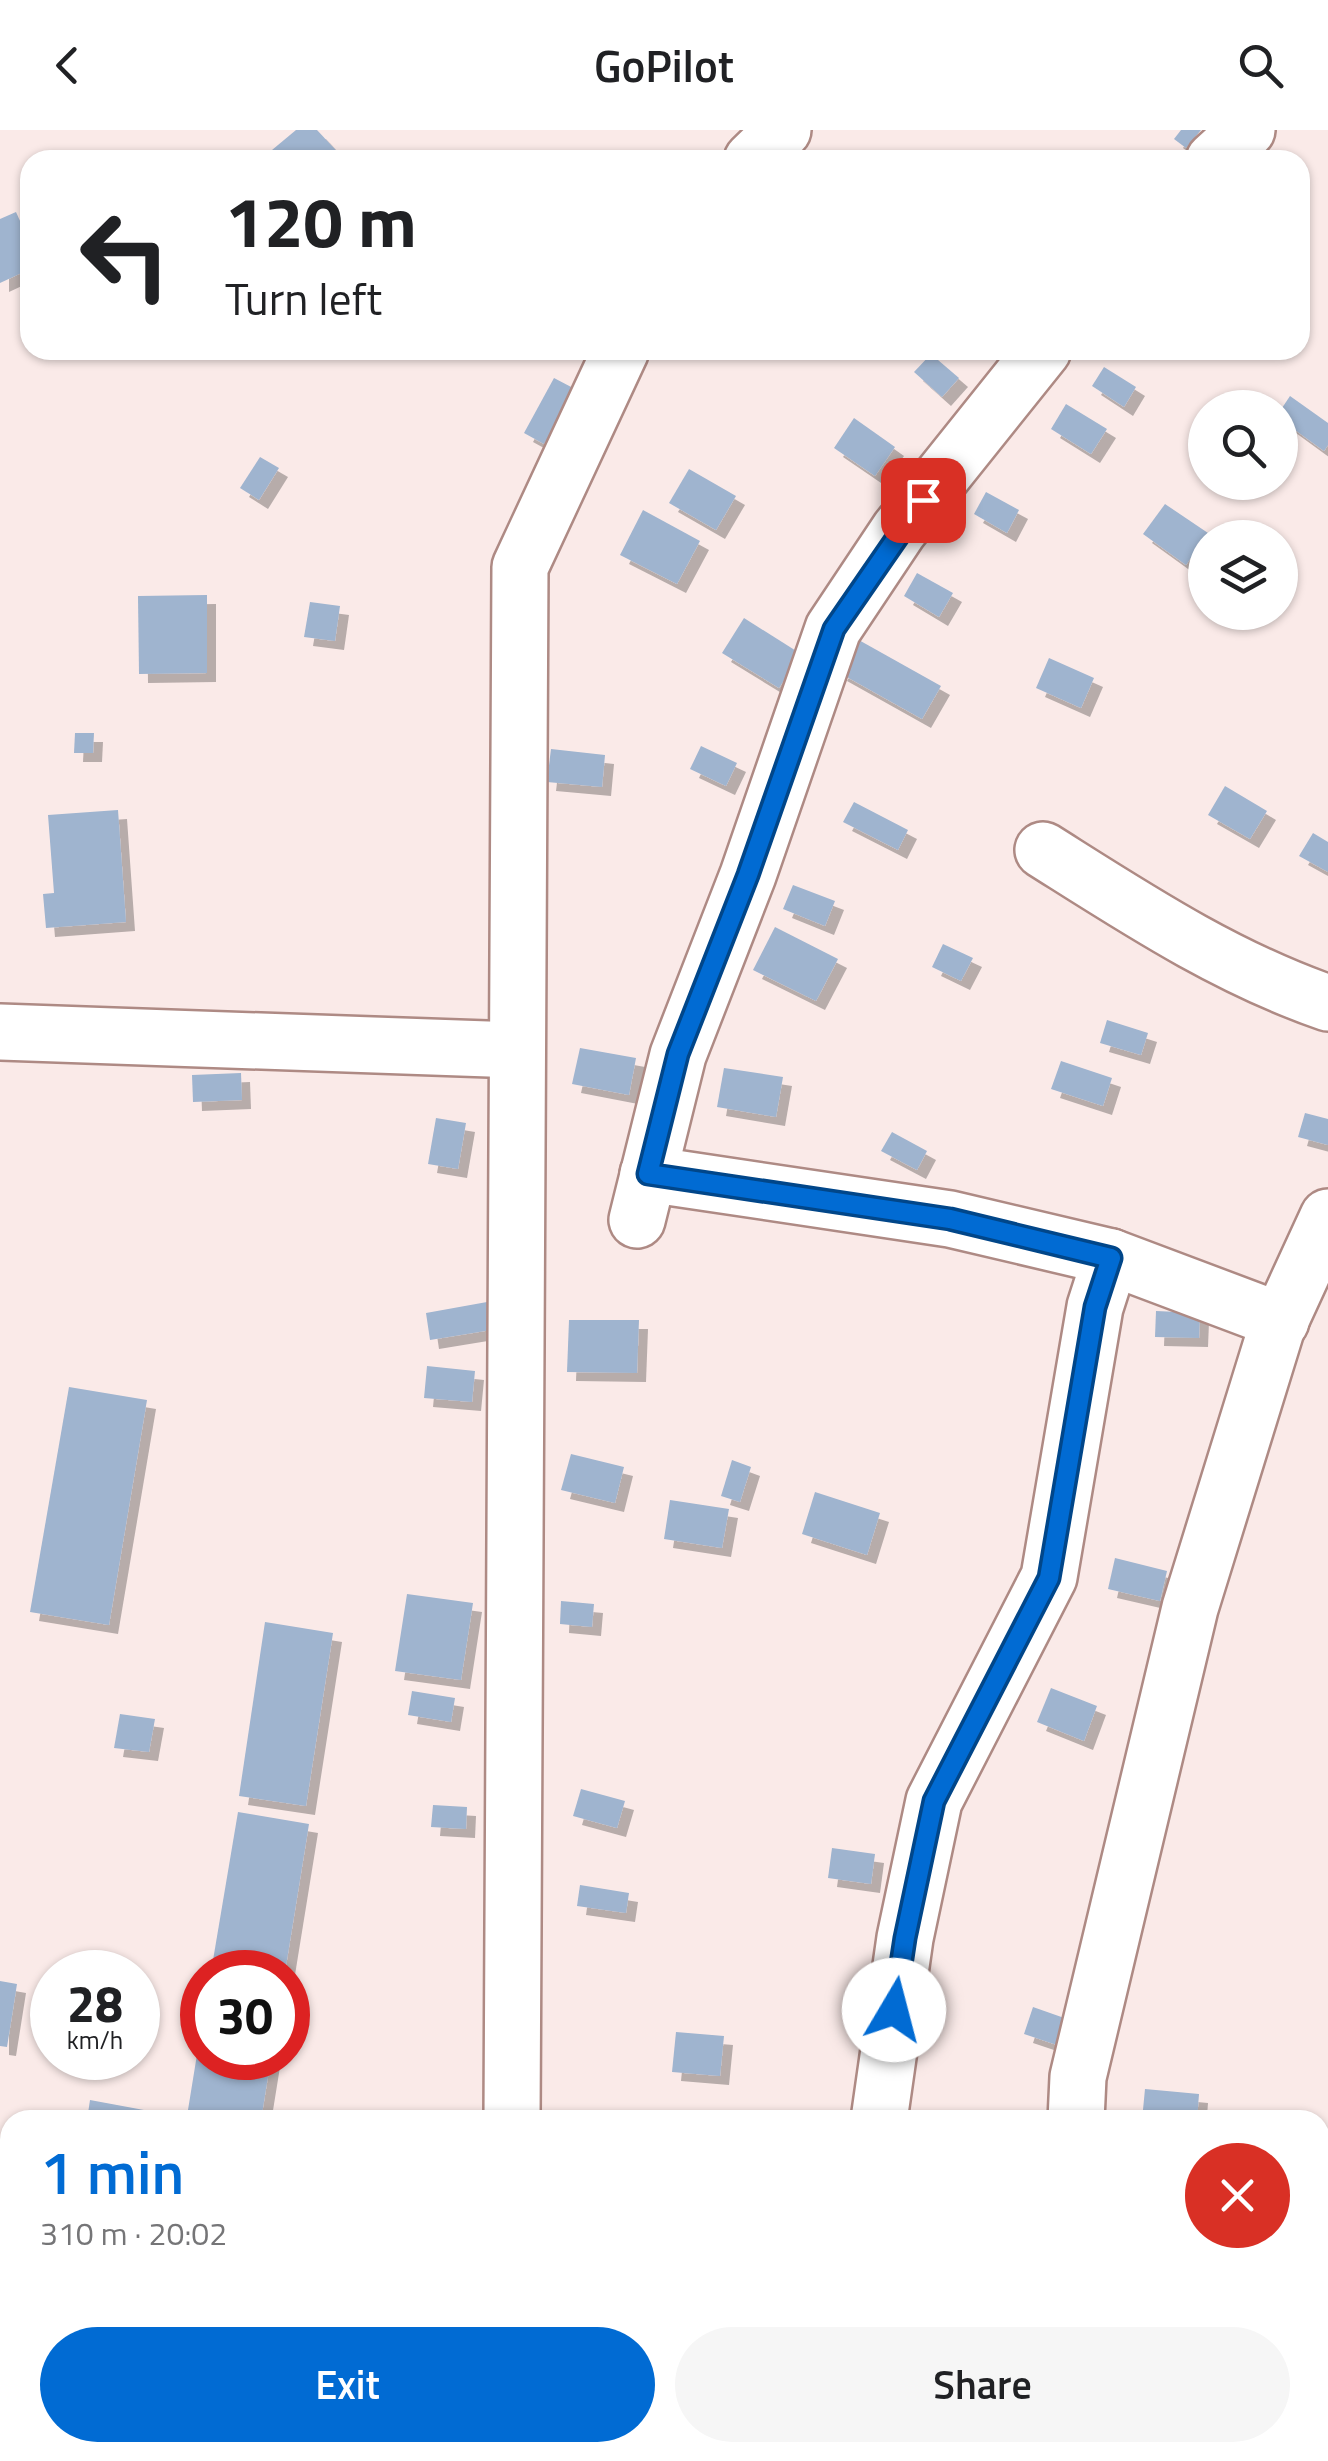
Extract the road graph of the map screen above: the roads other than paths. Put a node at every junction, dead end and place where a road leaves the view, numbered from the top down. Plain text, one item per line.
1 (783, 130) edge
2 (1247, 130) edge
3 (762, 150) edge
4 (1225, 150) edge
5 (616, 360) edge
6 (1034, 360) edge
7 (1043, 850) dead end
8 (1328, 1003) edge
9 (0, 1032) edge
10 (517, 1050) junction
11 (1328, 1217) edge
12 (1111, 1258) junction
13 (1280, 1322) junction
14 (512, 2110) edge
15 (880, 2110) edge
16 (1076, 2110) edge

1 - 3 street
2 - 4 street
5 - 10 street
6 - 12 street
7 - 8 street
9 - 10 street
10 - 14 street
11 - 13 street
12 - 13 street
12 - 15 street
13 - 16 street

